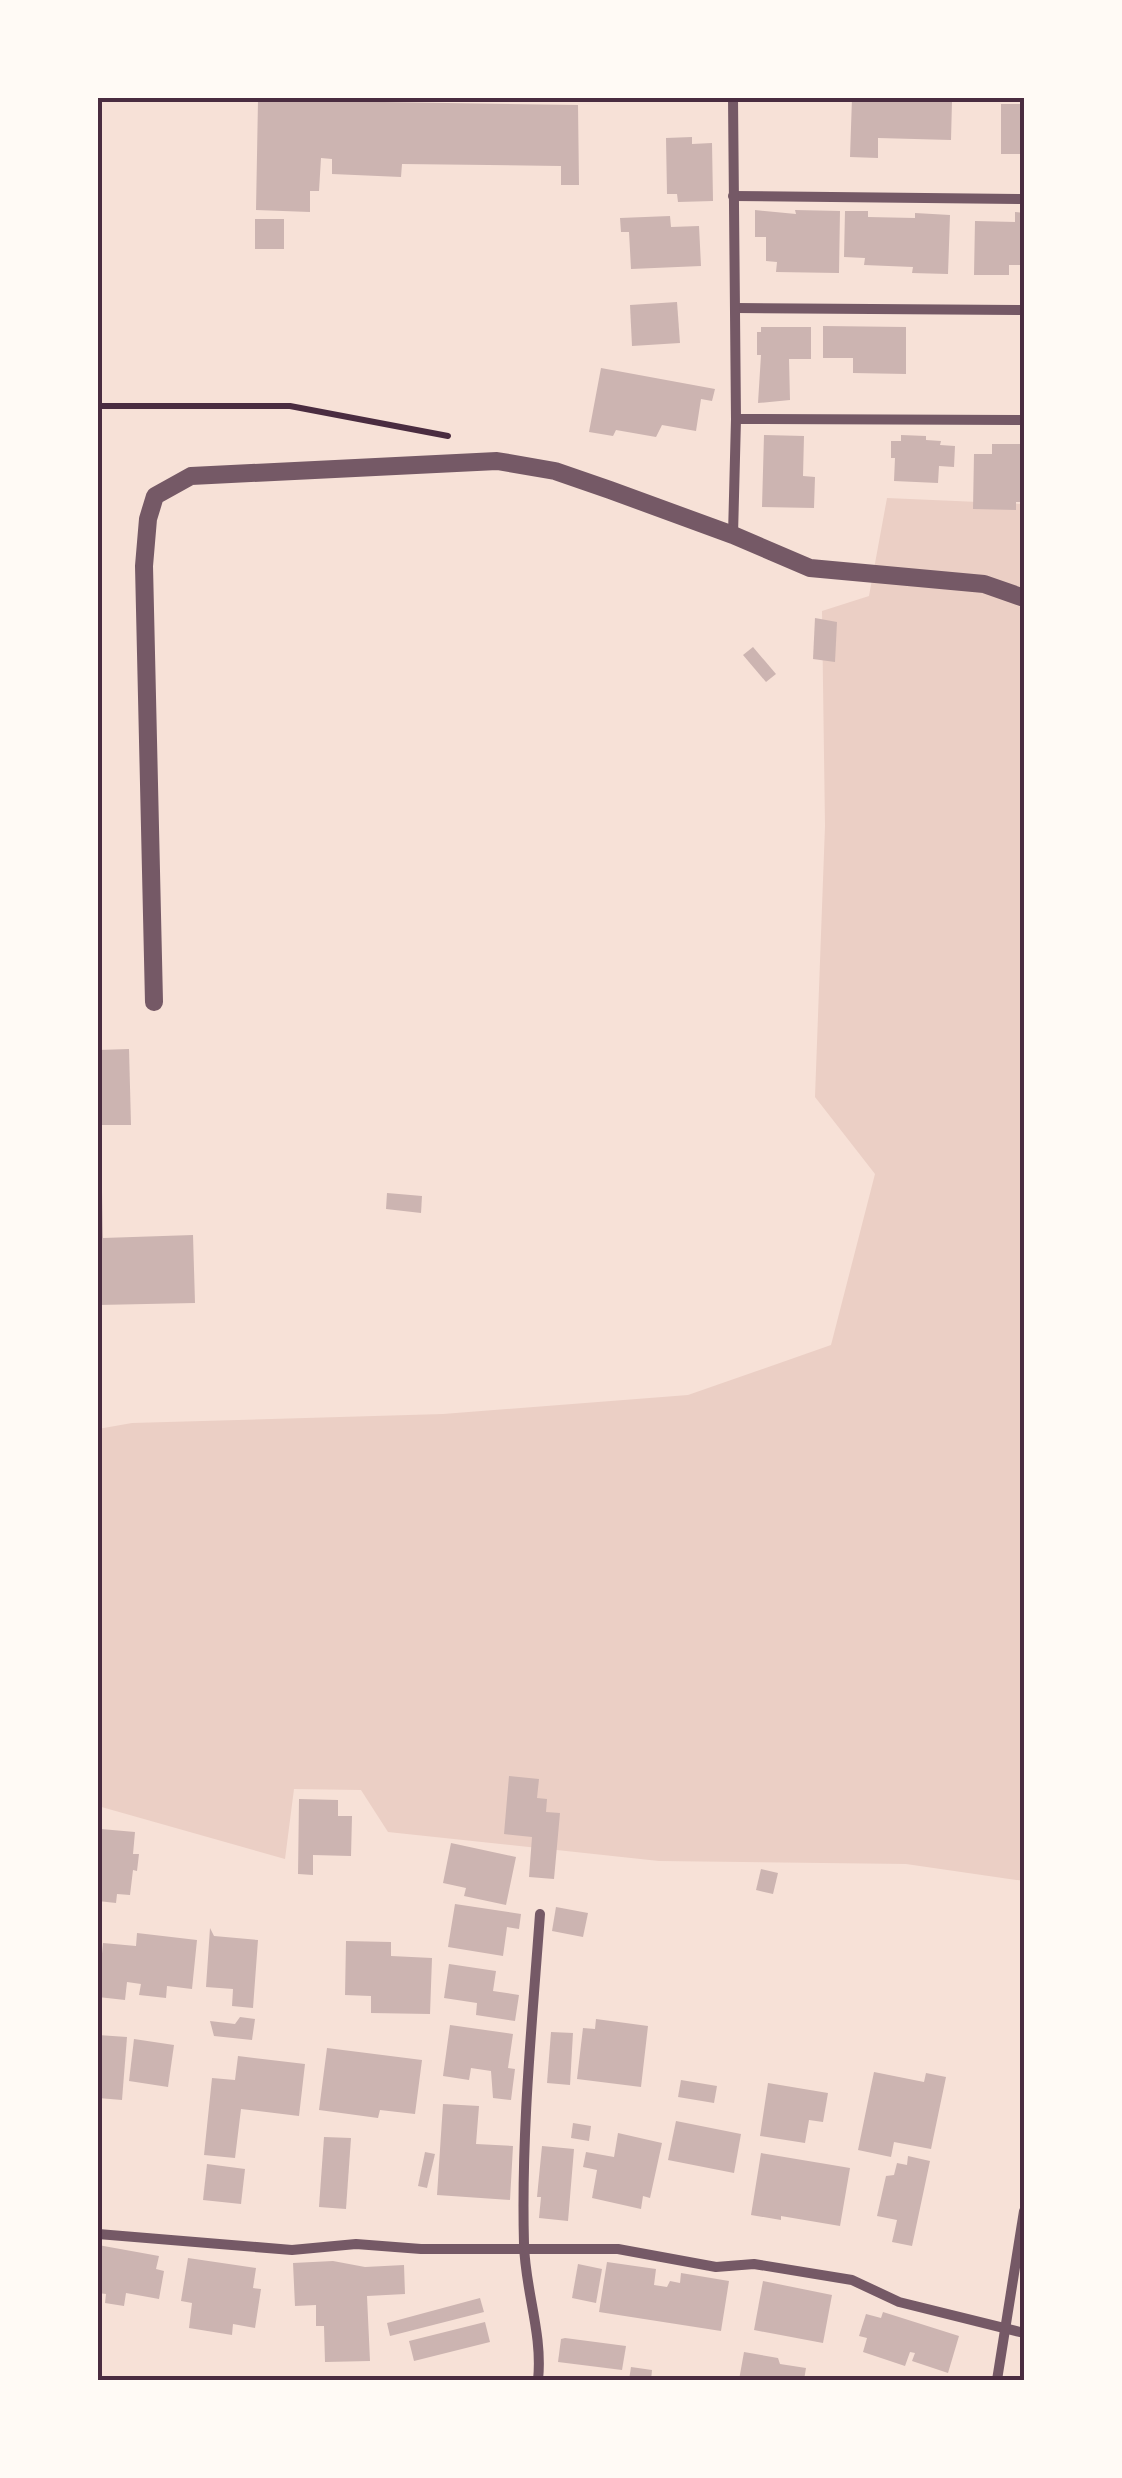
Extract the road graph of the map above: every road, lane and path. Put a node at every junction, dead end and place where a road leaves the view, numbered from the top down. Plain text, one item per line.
1 (733, 98) edge
2 (733, 196) junction
3 (1024, 199) edge
4 (736, 308) junction
5 (1024, 310) edge
6 (98, 406) edge
7 (736, 419) junction
8 (1024, 420) edge
9 (466, 440) dead end
10 (733, 535) junction
11 (1024, 598) edge
12 (154, 1002) dead end
13 (540, 1914) dead end
14 (1024, 2211) edge
15 (98, 2234) edge
16 (524, 2249) junction
17 (1007, 2330) junction
18 (1024, 2333) edge
19 (538, 2380) edge
20 (997, 2380) edge

1 - 2 street
2 - 3 street
2 - 4 street
4 - 5 street
4 - 7 street
6 - 9 path
7 - 8 street
7 - 10 street
10 - 11 street
10 - 12 street
13 - 16 street
14 - 17 street
15 - 16 street
16 - 17 street
16 - 19 street
17 - 18 street
17 - 20 street

